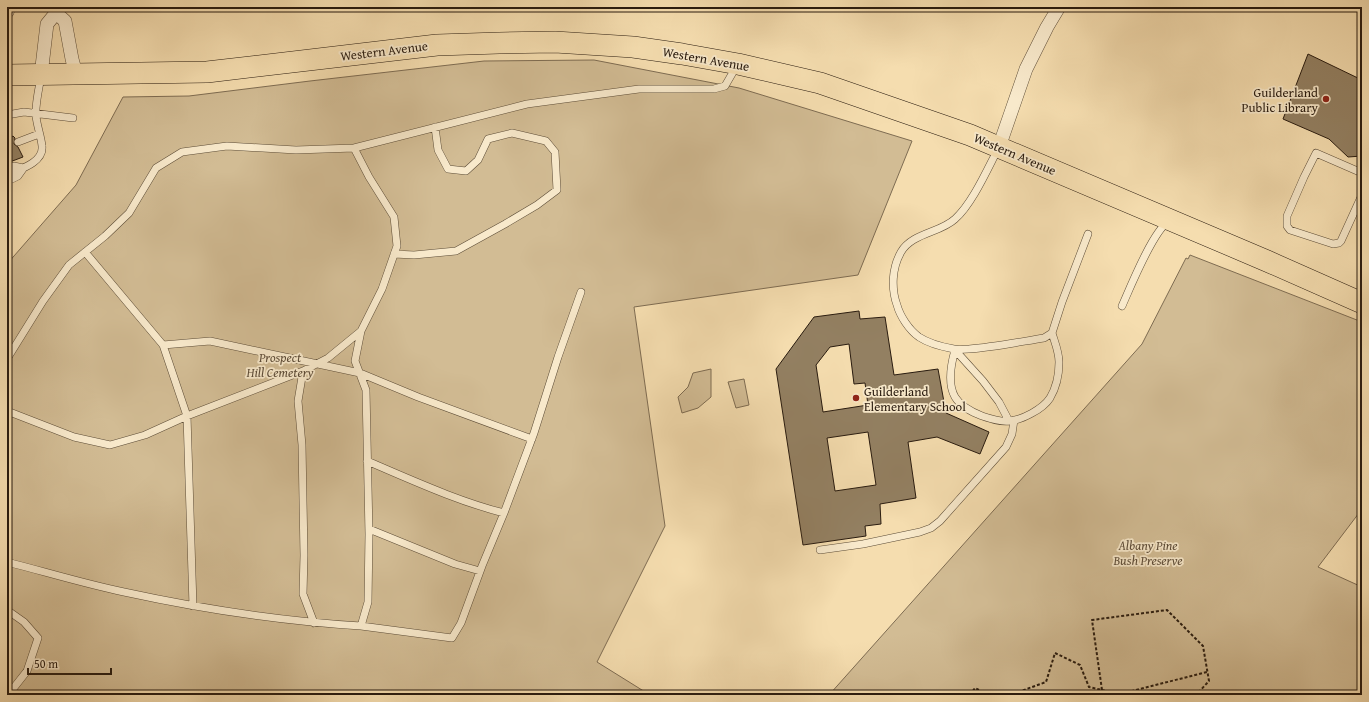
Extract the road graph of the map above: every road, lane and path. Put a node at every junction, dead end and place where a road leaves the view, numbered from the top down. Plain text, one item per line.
1 (12, 7) edge
2 (1059, 7) edge
3 (55, 10) edge
4 (7, 16) edge
5 (738, 64) junction
6 (76, 74) junction
7 (7, 75) edge
8 (41, 75) junction
9 (36, 114) junction
10 (7, 115) edge
11 (73, 118) dead end
12 (435, 127) junction
13 (39, 134) junction
14 (18, 142) dead end
15 (999, 147) junction
16 (354, 148) junction
17 (24, 168) junction
18 (1362, 173) edge
19 (9, 176) edge
20 (1362, 195) edge
21 (1172, 220) junction
22 (1088, 234) dead end
23 (85, 252) junction
24 (394, 254) junction
25 (581, 292) dead end
26 (1360, 298) edge
27 (1122, 306) dead end
28 (361, 331) junction
29 (1052, 333) junction
30 (163, 345) junction
31 (955, 350) junction
32 (7, 359) edge
33 (317, 364) junction
34 (303, 370) junction
35 (360, 373) junction
36 (7, 411) edge
37 (187, 416) junction
38 (1012, 420) junction
39 (532, 438) junction
40 (367, 461) junction
41 (504, 513) junction
42 (369, 529) junction
43 (820, 550) dead end
44 (7, 562) edge
45 (480, 571) junction
46 (193, 606) junction
47 (7, 610) edge
48 (314, 622) junction
49 (361, 626) junction
50 (1207, 672) junction
51 (7, 689) edge
52 (1102, 690) junction
53 (970, 695) edge
54 (989, 695) edge
55 (1014, 695) edge
56 (1196, 695) edge

1 - 4 lane
2 - 15 street
3 - 6 street
3 - 8 street
5 - 6 main road, Western Avenue
5 - 12 lane
5 - 15 main road, Western Avenue
6 - 8 main road, Western Avenue
7 - 8 main road, Western Avenue
8 - 9 lane
9 - 10 lane
9 - 11 lane
9 - 13 lane
12 - 16 lane
12 - 24 lane
13 - 14 lane
13 - 17 lane
15 - 21 main road, Western Avenue
15 - 31 lane
16 - 23 lane
16 - 24 lane
17 - 19 lane
17 - 19 lane
18 - 20 lane
21 - 26 main road, Western Avenue
21 - 27 lane
22 - 29 lane
23 - 30 lane
23 - 32 lane
24 - 28 lane
25 - 39 lane
28 - 33 lane
28 - 35 lane
29 - 31 lane
29 - 38 lane
30 - 33 lane
30 - 37 lane
31 - 38 lane
31 - 38 lane
33 - 34 lane
33 - 35 lane
34 - 37 lane
34 - 48 lane
35 - 39 lane
35 - 40 lane
36 - 37 lane
37 - 46 lane
38 - 43 lane
39 - 41 lane
40 - 41 lane
40 - 42 lane
41 - 45 lane
42 - 45 lane
42 - 49 lane
44 - 46 lane
45 - 49 lane
46 - 48 lane
47 - 51 lane
48 - 49 lane
50 - 52 path
50 - 52 path
50 - 56 path
52 - 55 path
53 - 54 path

